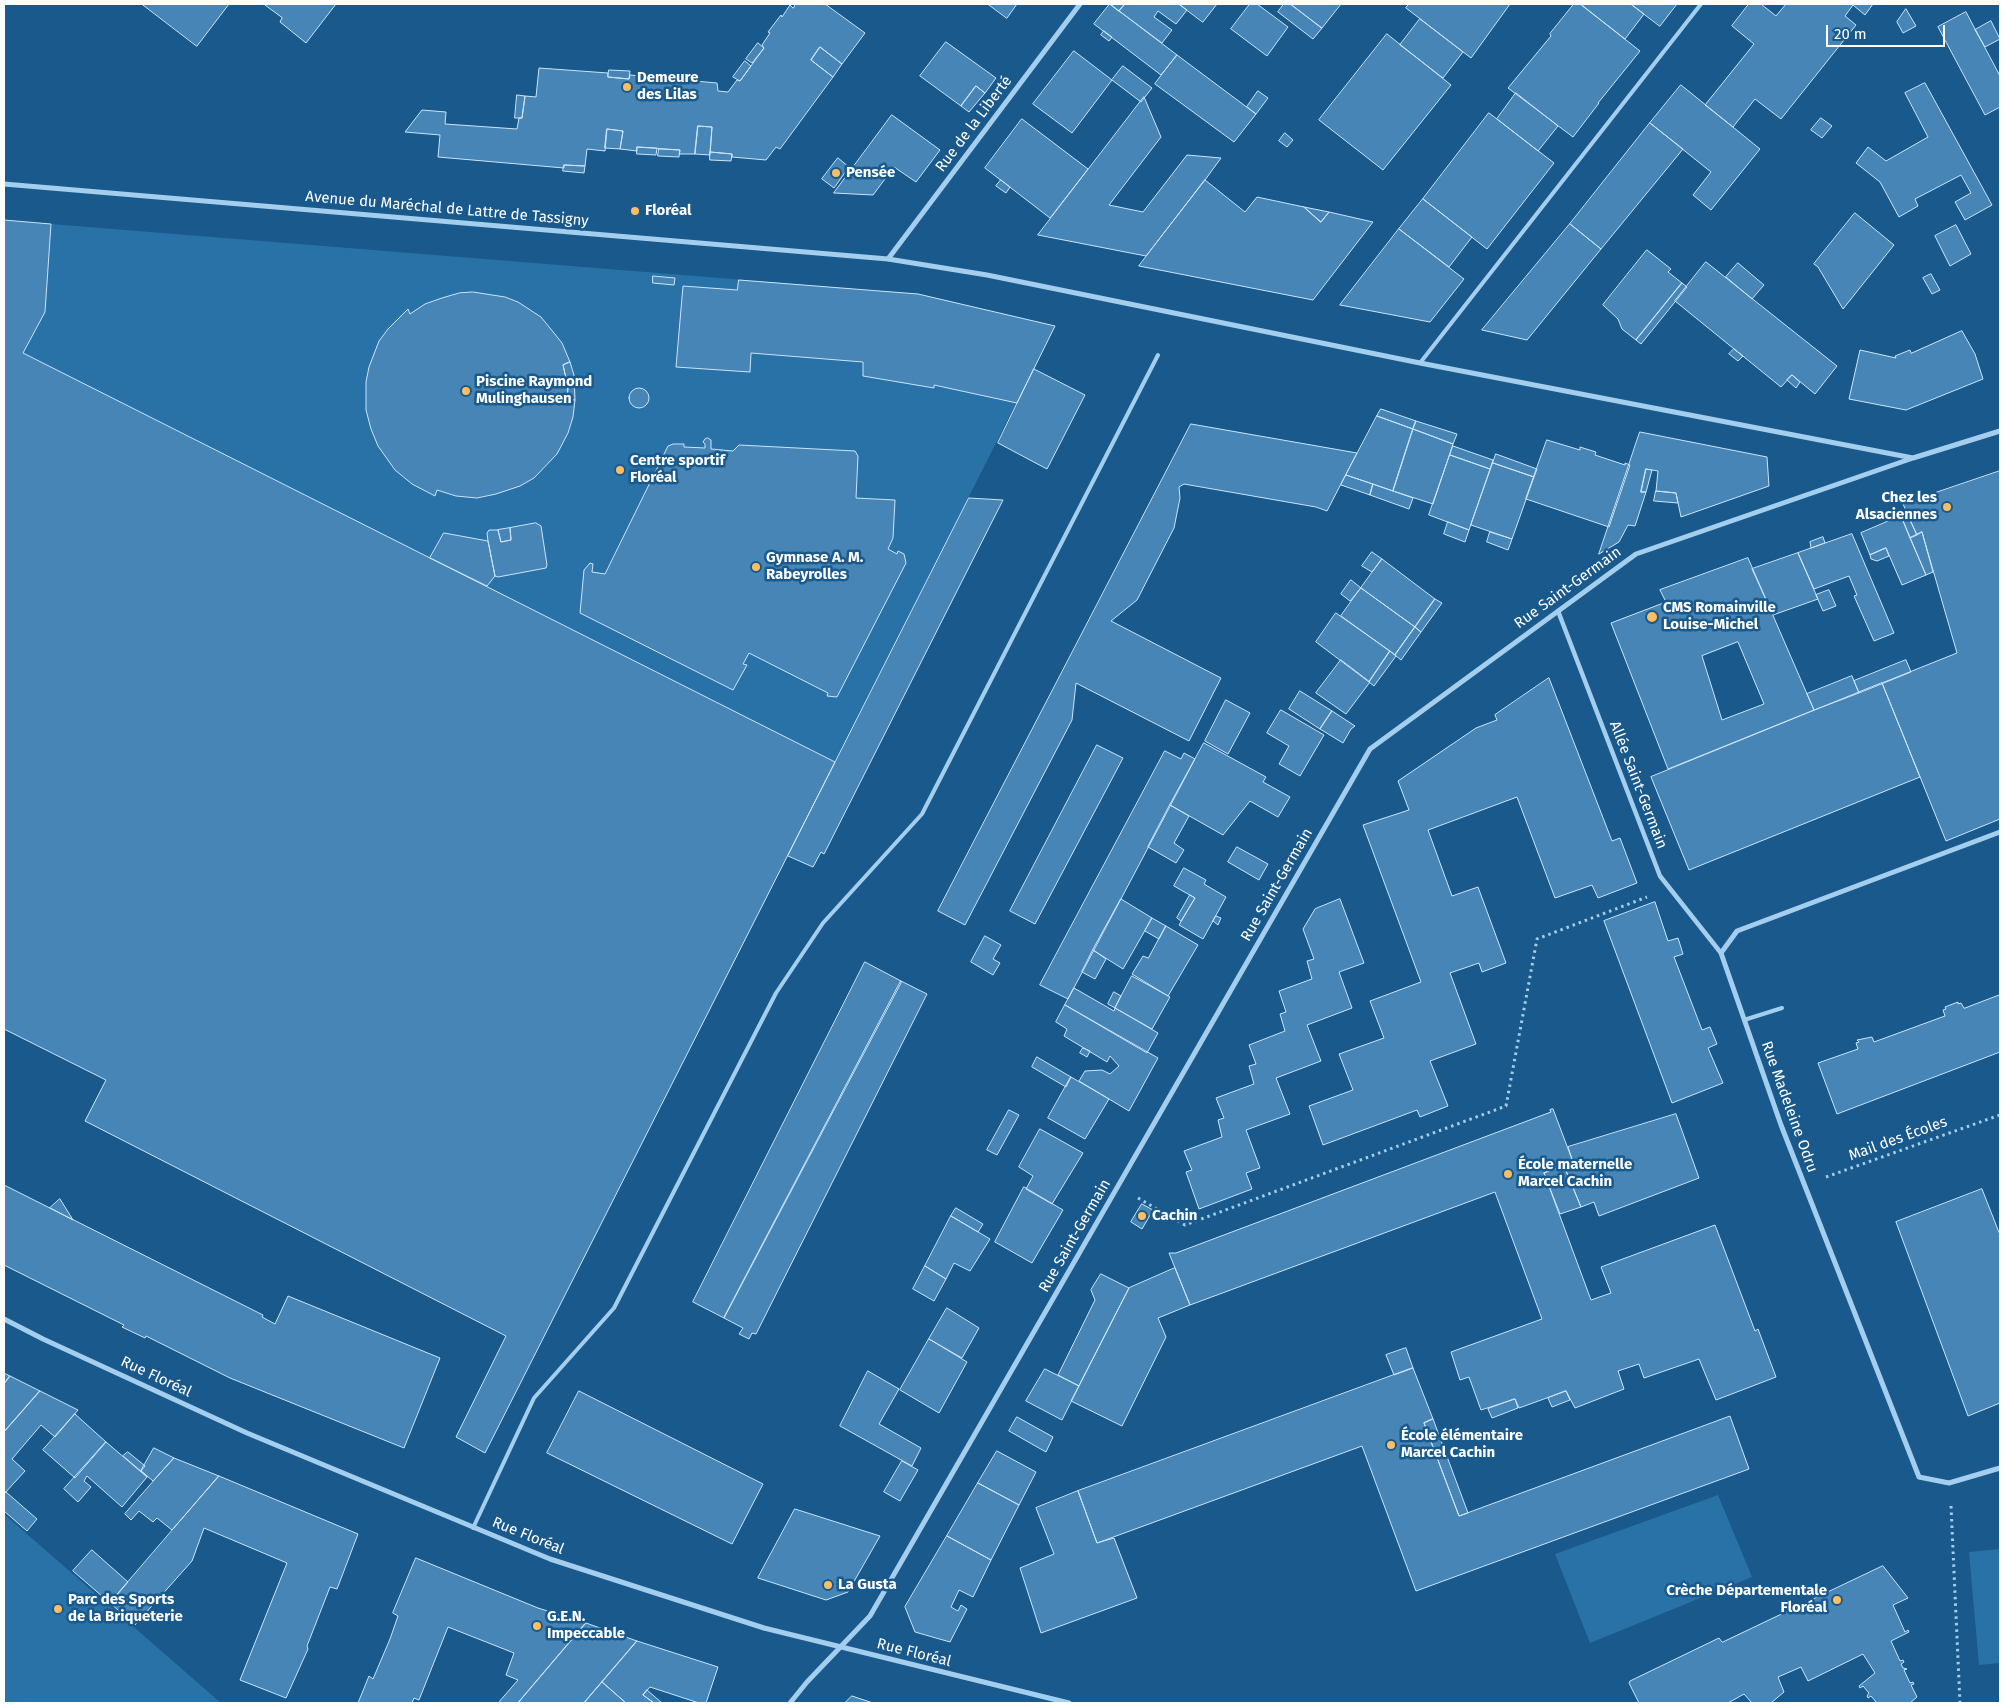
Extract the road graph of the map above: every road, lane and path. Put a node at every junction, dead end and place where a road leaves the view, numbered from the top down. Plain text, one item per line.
1 (1080, 4) edge
2 (1701, 4) edge
3 (4, 184) edge
4 (888, 259) junction
5 (1158, 355) dead end
6 (1420, 363) junction
7 (2000, 431) edge
8 (1913, 458) junction
9 (1558, 611) junction
10 (2000, 832) edge
11 (1670, 888) junction
12 (1721, 953) junction
13 (1782, 1008) dead end
14 (1744, 1020) junction
15 (2000, 1115) edge
16 (1804, 1185) junction
17 (1118, 1186) junction
18 (4, 1319) edge
19 (2000, 1468) edge
20 (1950, 1483) junction
21 (473, 1528) junction
22 (841, 1648) junction
23 (790, 1703) edge
24 (1069, 1703) edge
25 (1960, 1703) edge

1 - 4 street, Rue de la Liberté
2 - 6 lane
3 - 4 street, Avenue du Maréchal de Lattre de Tassigny
4 - 6 street, Avenue du Maréchal de Lattre de Tassigny
5 - 21 lane
6 - 8 street, Avenue du Maréchal de Lattre de Tassigny
7 - 8 street, Rue Saint-Germain
8 - 9 street, Rue Saint-Germain
9 - 11 street, Allée Saint-Germain
9 - 17 street, Rue Saint-Germain
10 - 12 street
11 - 12 street, Allée Saint-Germain
11 - 17 path
12 - 14 street, Rue Madeleine Odru
13 - 14 lane
14 - 16 street, Rue Madeleine Odru
15 - 16 path, Mail des Écoles
16 - 20 street, Rue Madeleine Odru
17 - 22 street, Rue Saint-Germain
18 - 21 street, Rue Floréal
19 - 20 street, Rue Madeleine Odru
20 - 25 path
21 - 22 street, Rue Floréal
22 - 23 street, Rue Saint-Germain
22 - 24 street, Rue Floréal

